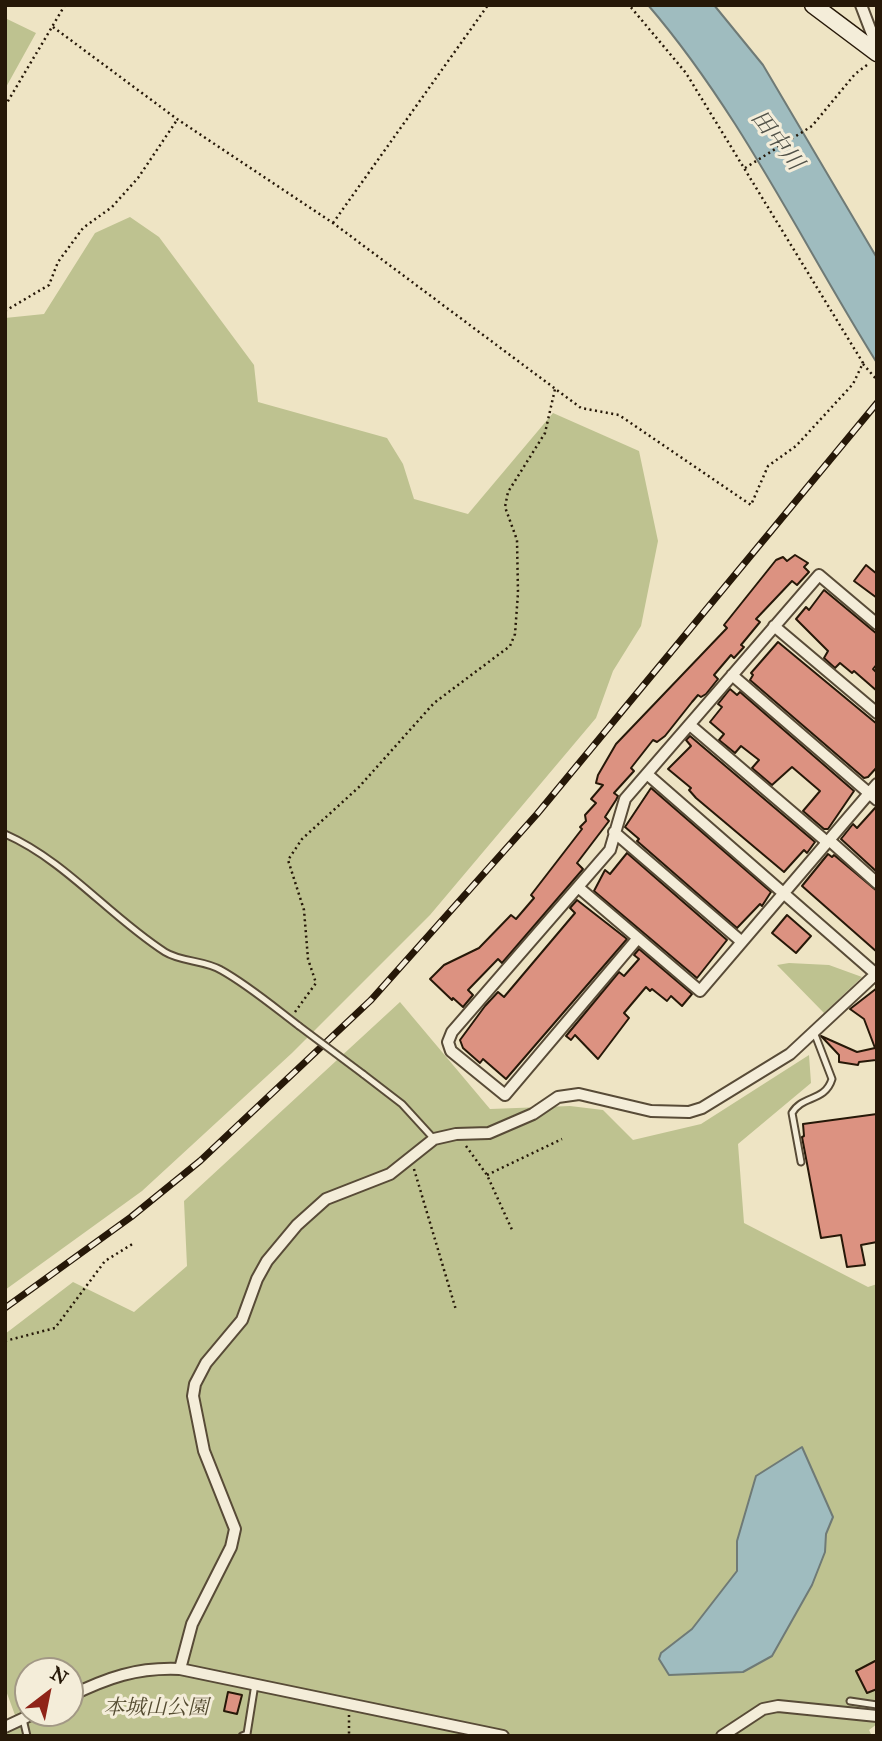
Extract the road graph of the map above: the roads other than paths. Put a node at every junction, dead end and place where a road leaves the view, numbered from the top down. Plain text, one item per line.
1 (813, 5) edge
2 (861, 5) edge
3 (877, 47) edge
4 (874, 57) edge
5 (876, 621) edge
6 (774, 626) junction
7 (732, 675) junction
8 (877, 713) edge
9 (690, 725) junction
10 (647, 774) junction
11 (874, 792) edge
12 (614, 832) junction
13 (5, 834) edge
14 (828, 841) junction
15 (877, 883) edge
16 (578, 887) junction
17 (783, 892) junction
18 (638, 938) junction
19 (742, 942) junction
20 (876, 973) edge
21 (814, 1032) junction
22 (434, 1139) junction
23 (801, 1162) dead end
24 (180, 1669) junction
25 (255, 1684) junction
26 (84, 1689) edge
27 (850, 1701) dead end
28 (877, 1705) edge
29 (877, 1716) edge
30 (242, 1736) edge
31 (503, 1736) edge
32 (722, 1736) edge

1 - 4 main road
2 - 3 street
5 - 6 street
6 - 7 street
6 - 8 street
7 - 9 street
7 - 11 street
9 - 10 street
9 - 14 street
10 - 12 street
10 - 17 street
11 - 14 street
12 - 16 street
12 - 19 street
13 - 22 lane, bridge
14 - 15 street
14 - 17 street
16 - 18 street
16 - 18 street
17 - 19 street
17 - 20 street
18 - 19 street
20 - 21 street
21 - 22 street
21 - 23 lane
22 - 24 street
24 - 25 street
24 - 26 street
25 - 30 lane
25 - 31 street
27 - 28 lane
29 - 32 street

